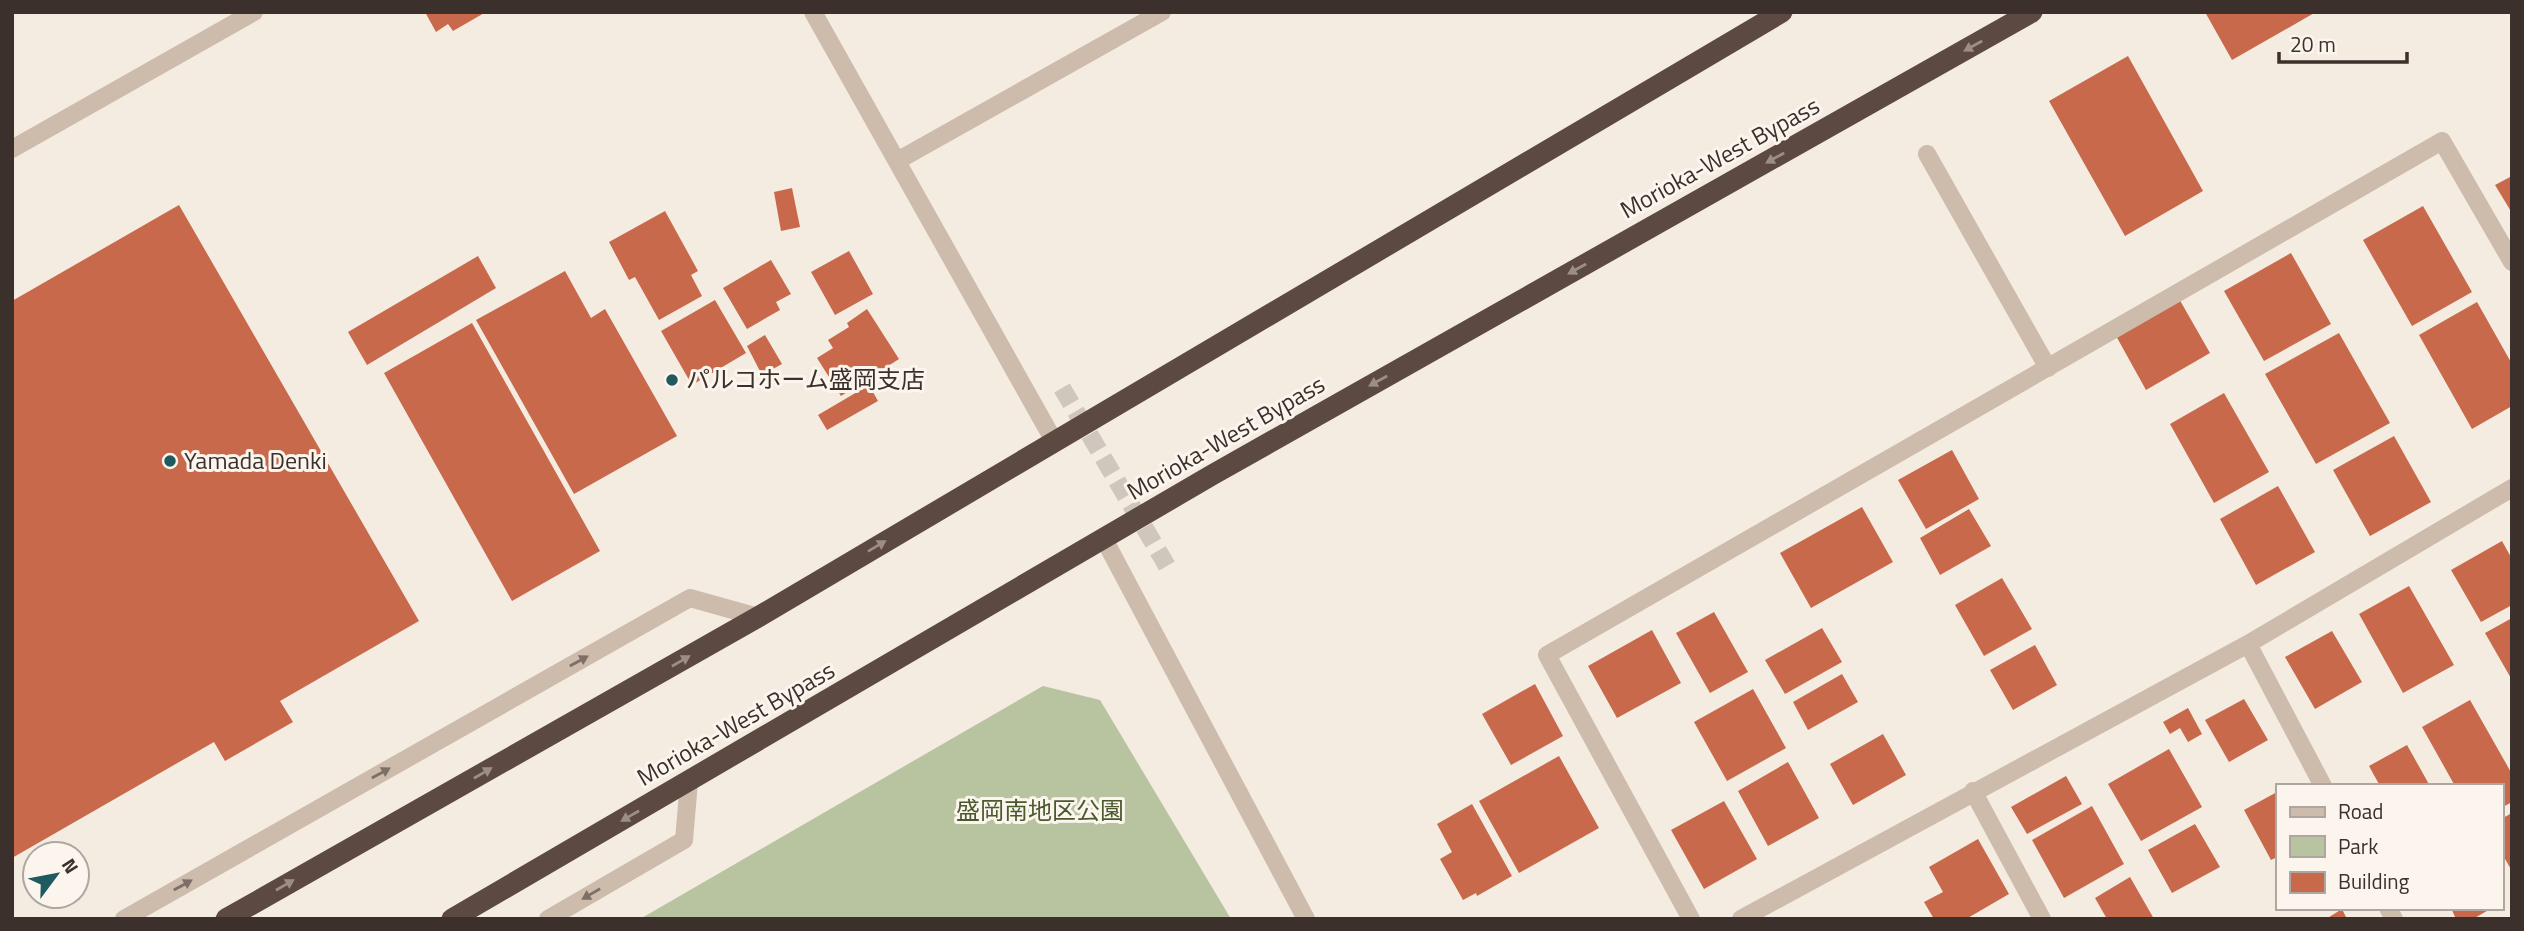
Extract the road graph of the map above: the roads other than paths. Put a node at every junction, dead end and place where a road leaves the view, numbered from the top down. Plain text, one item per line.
1 (254, 12) edge
2 (813, 12) edge
3 (1162, 12) edge
4 (1782, 12) edge
5 (2032, 12) edge
6 (12, 149) edge
7 (1927, 154) dead end
8 (897, 161) junction
9 (2512, 262) edge
10 (2048, 368) junction
11 (1054, 441) junction
12 (2510, 492) edge
13 (1104, 539) junction
14 (758, 617) junction
15 (2248, 644) junction
16 (689, 782) junction
17 (2322, 784) edge
18 (1973, 791) junction
19 (124, 919) edge
20 (226, 919) edge
21 (452, 919) edge
22 (548, 919) edge
23 (1306, 919) edge
24 (1690, 919) edge
25 (1741, 919) edge
26 (2042, 919) edge

1 - 6 street
2 - 8 street
3 - 8 street
4 - 11 highway
5 -> 13 highway, Morioka-West Bypass
7 - 10 street
8 - 11 street
9 - 10 street
10 - 24 street
14 -> 11 highway
12 - 15 street
13 - 16 highway, Morioka-West Bypass
13 - 23 street
19 -> 14 street
20 -> 14 highway
15 - 17 street
15 - 18 street
16 -> 21 highway, Morioka-West Bypass
16 -> 22 street
18 - 25 street
18 - 26 street

